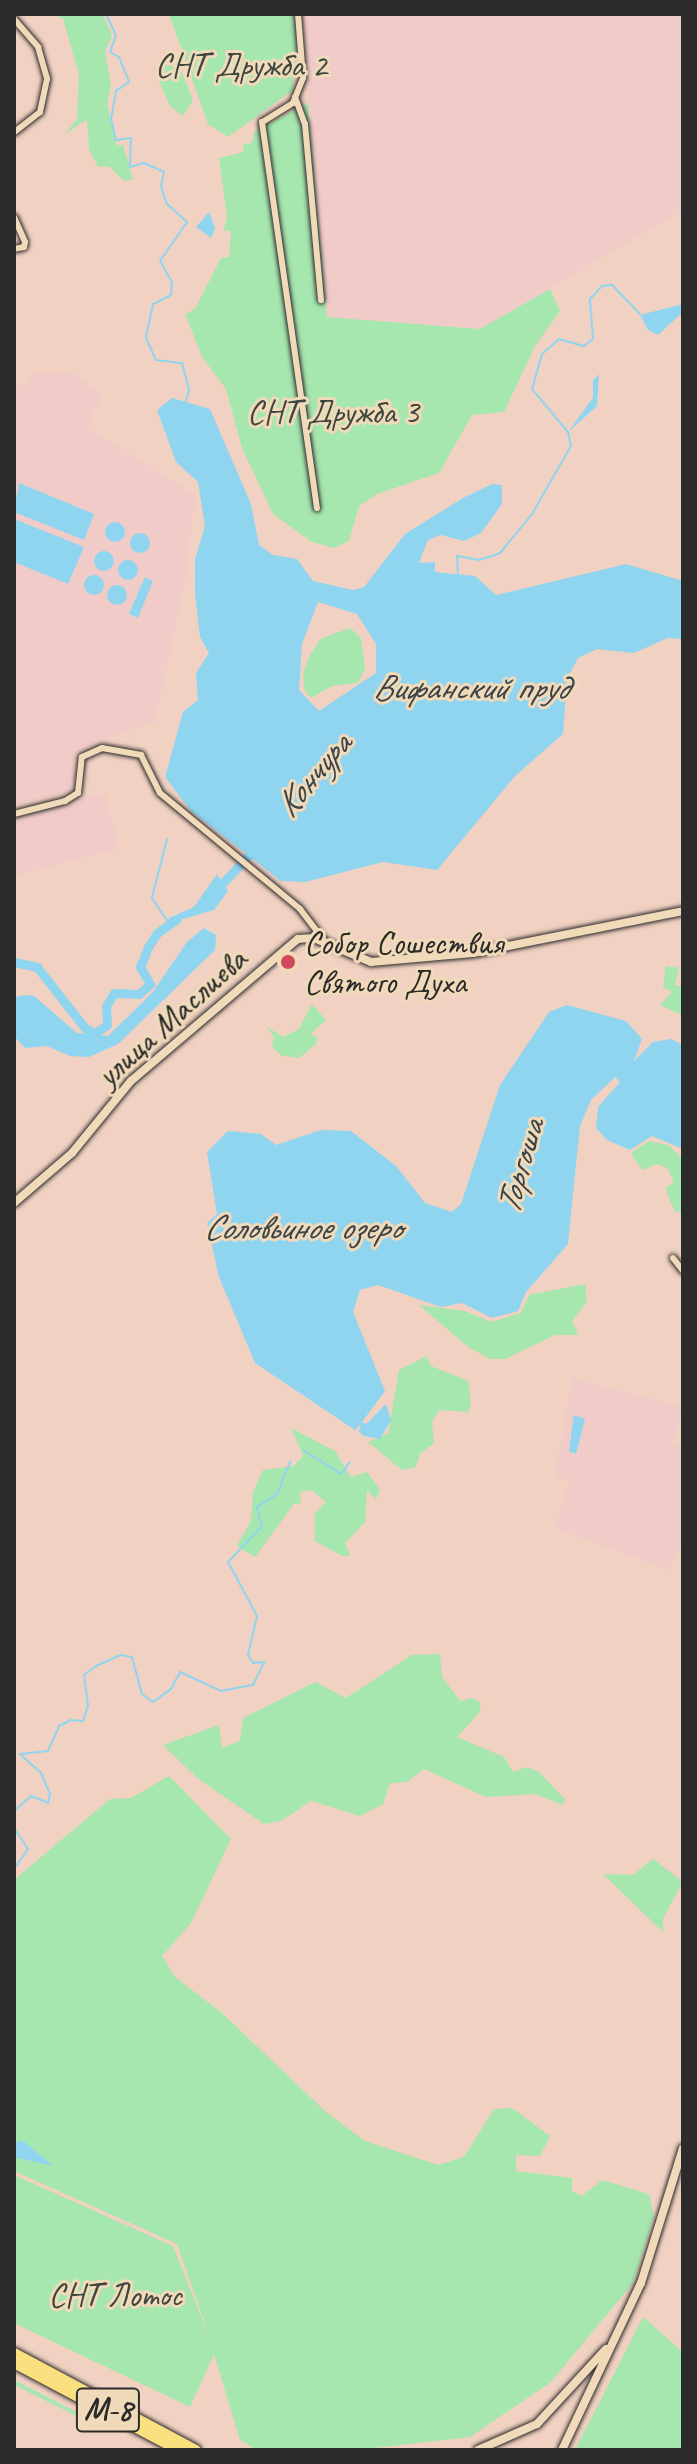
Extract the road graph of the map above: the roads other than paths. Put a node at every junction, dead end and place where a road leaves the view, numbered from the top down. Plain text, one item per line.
1 (298, 14) edge
2 (14, 19) edge
3 (295, 97) junction
4 (14, 132) edge
5 (14, 217) edge
6 (17, 248) edge
7 (321, 300) dead end
8 (317, 508) dead end
9 (14, 814) edge
10 (683, 911) edge
11 (326, 943) junction
12 (14, 1203) edge
13 (673, 1258) dead end
14 (683, 1271) edge
15 (683, 2148) edge
16 (616, 2336) junction
17 (14, 2353) edge
18 (14, 2363) edge
19 (190, 2449) edge
20 (478, 2450) edge
21 (562, 2450) edge

1 - 3 street
2 - 4 street
3 - 7 street
3 - 8 street
5 - 6 street
9 - 11 street
10 - 11 street
11 - 12 street, улица Маслиева
13 - 14 street
15 - 16 street
16 - 20 street
16 - 21 street
17 - 19 highway, М-8
18 - 19 highway, М-8

